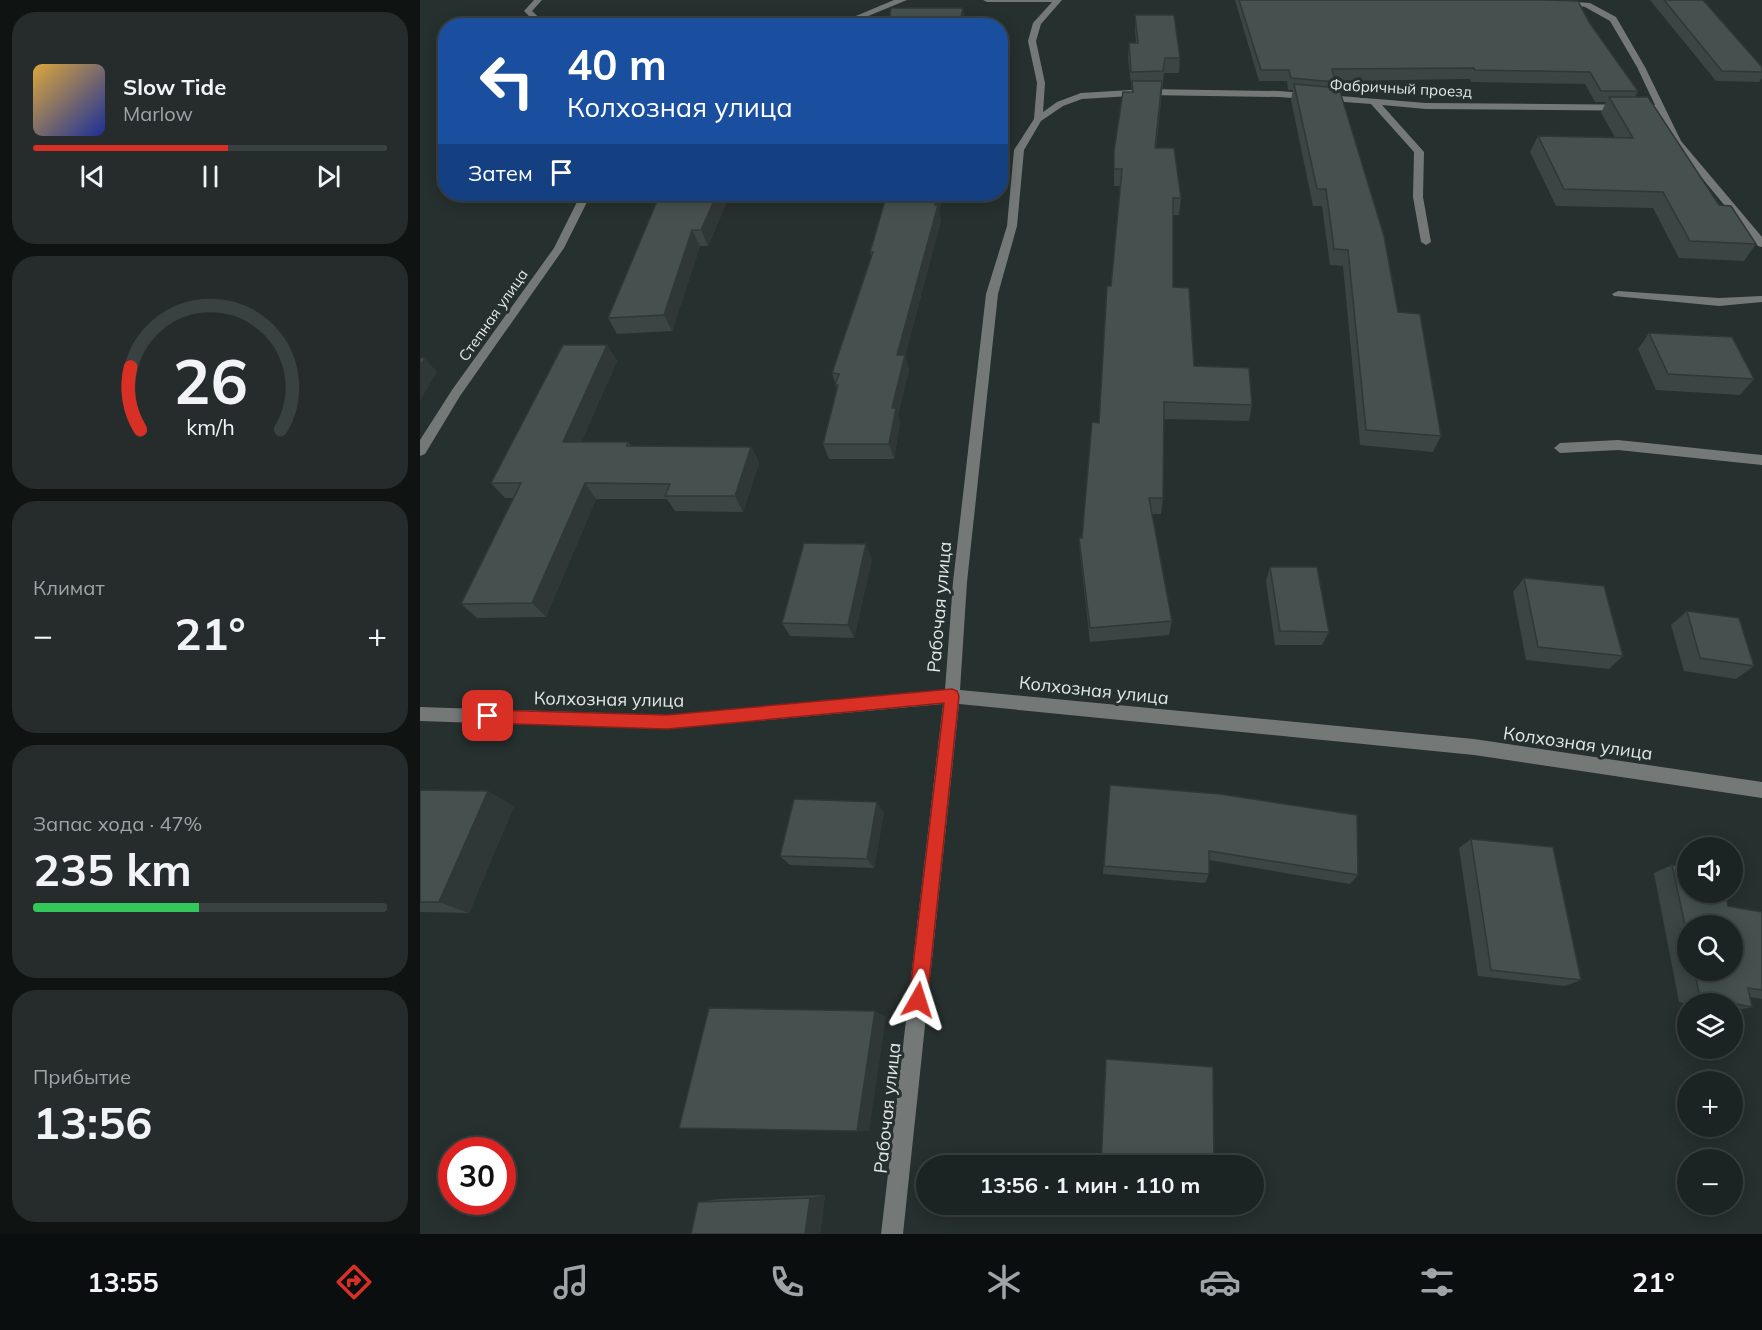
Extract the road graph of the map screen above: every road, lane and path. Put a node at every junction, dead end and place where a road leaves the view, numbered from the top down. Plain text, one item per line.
1 (538, 0) edge
2 (903, 0) edge
3 (987, 0) edge
4 (1052, 0) edge
5 (1058, 0) edge
6 (1555, 0) edge
7 (535, 18) edge
8 (855, 18) edge
9 (1374, 102) junction
10 (1660, 108) junction
11 (1038, 119) junction
12 (582, 201) edge
13 (1426, 242) dead end
14 (1762, 244) edge
15 (1618, 294) dead end
16 (1762, 299) edge
17 (1560, 448) dead end
18 (420, 451) edge
19 (1762, 460) edge
20 (952, 696) junction
21 (420, 714) edge
22 (1762, 790) edge
23 (892, 1234) edge

1 - 7 street
2 - 8 street
3 - 4 street
5 - 11 street, Рабочая улица
6 - 10 street
9 - 10 street, Фабричный проезд
9 - 11 street, Фабричный проезд
9 - 13 street
10 - 14 street
11 - 20 street, Рабочая улица
12 - 18 street, Степная улица
15 - 16 street
17 - 19 street
20 - 21 street, Колхозная улица
20 - 22 street, Колхозная улица
20 - 23 street, Рабочая улица

